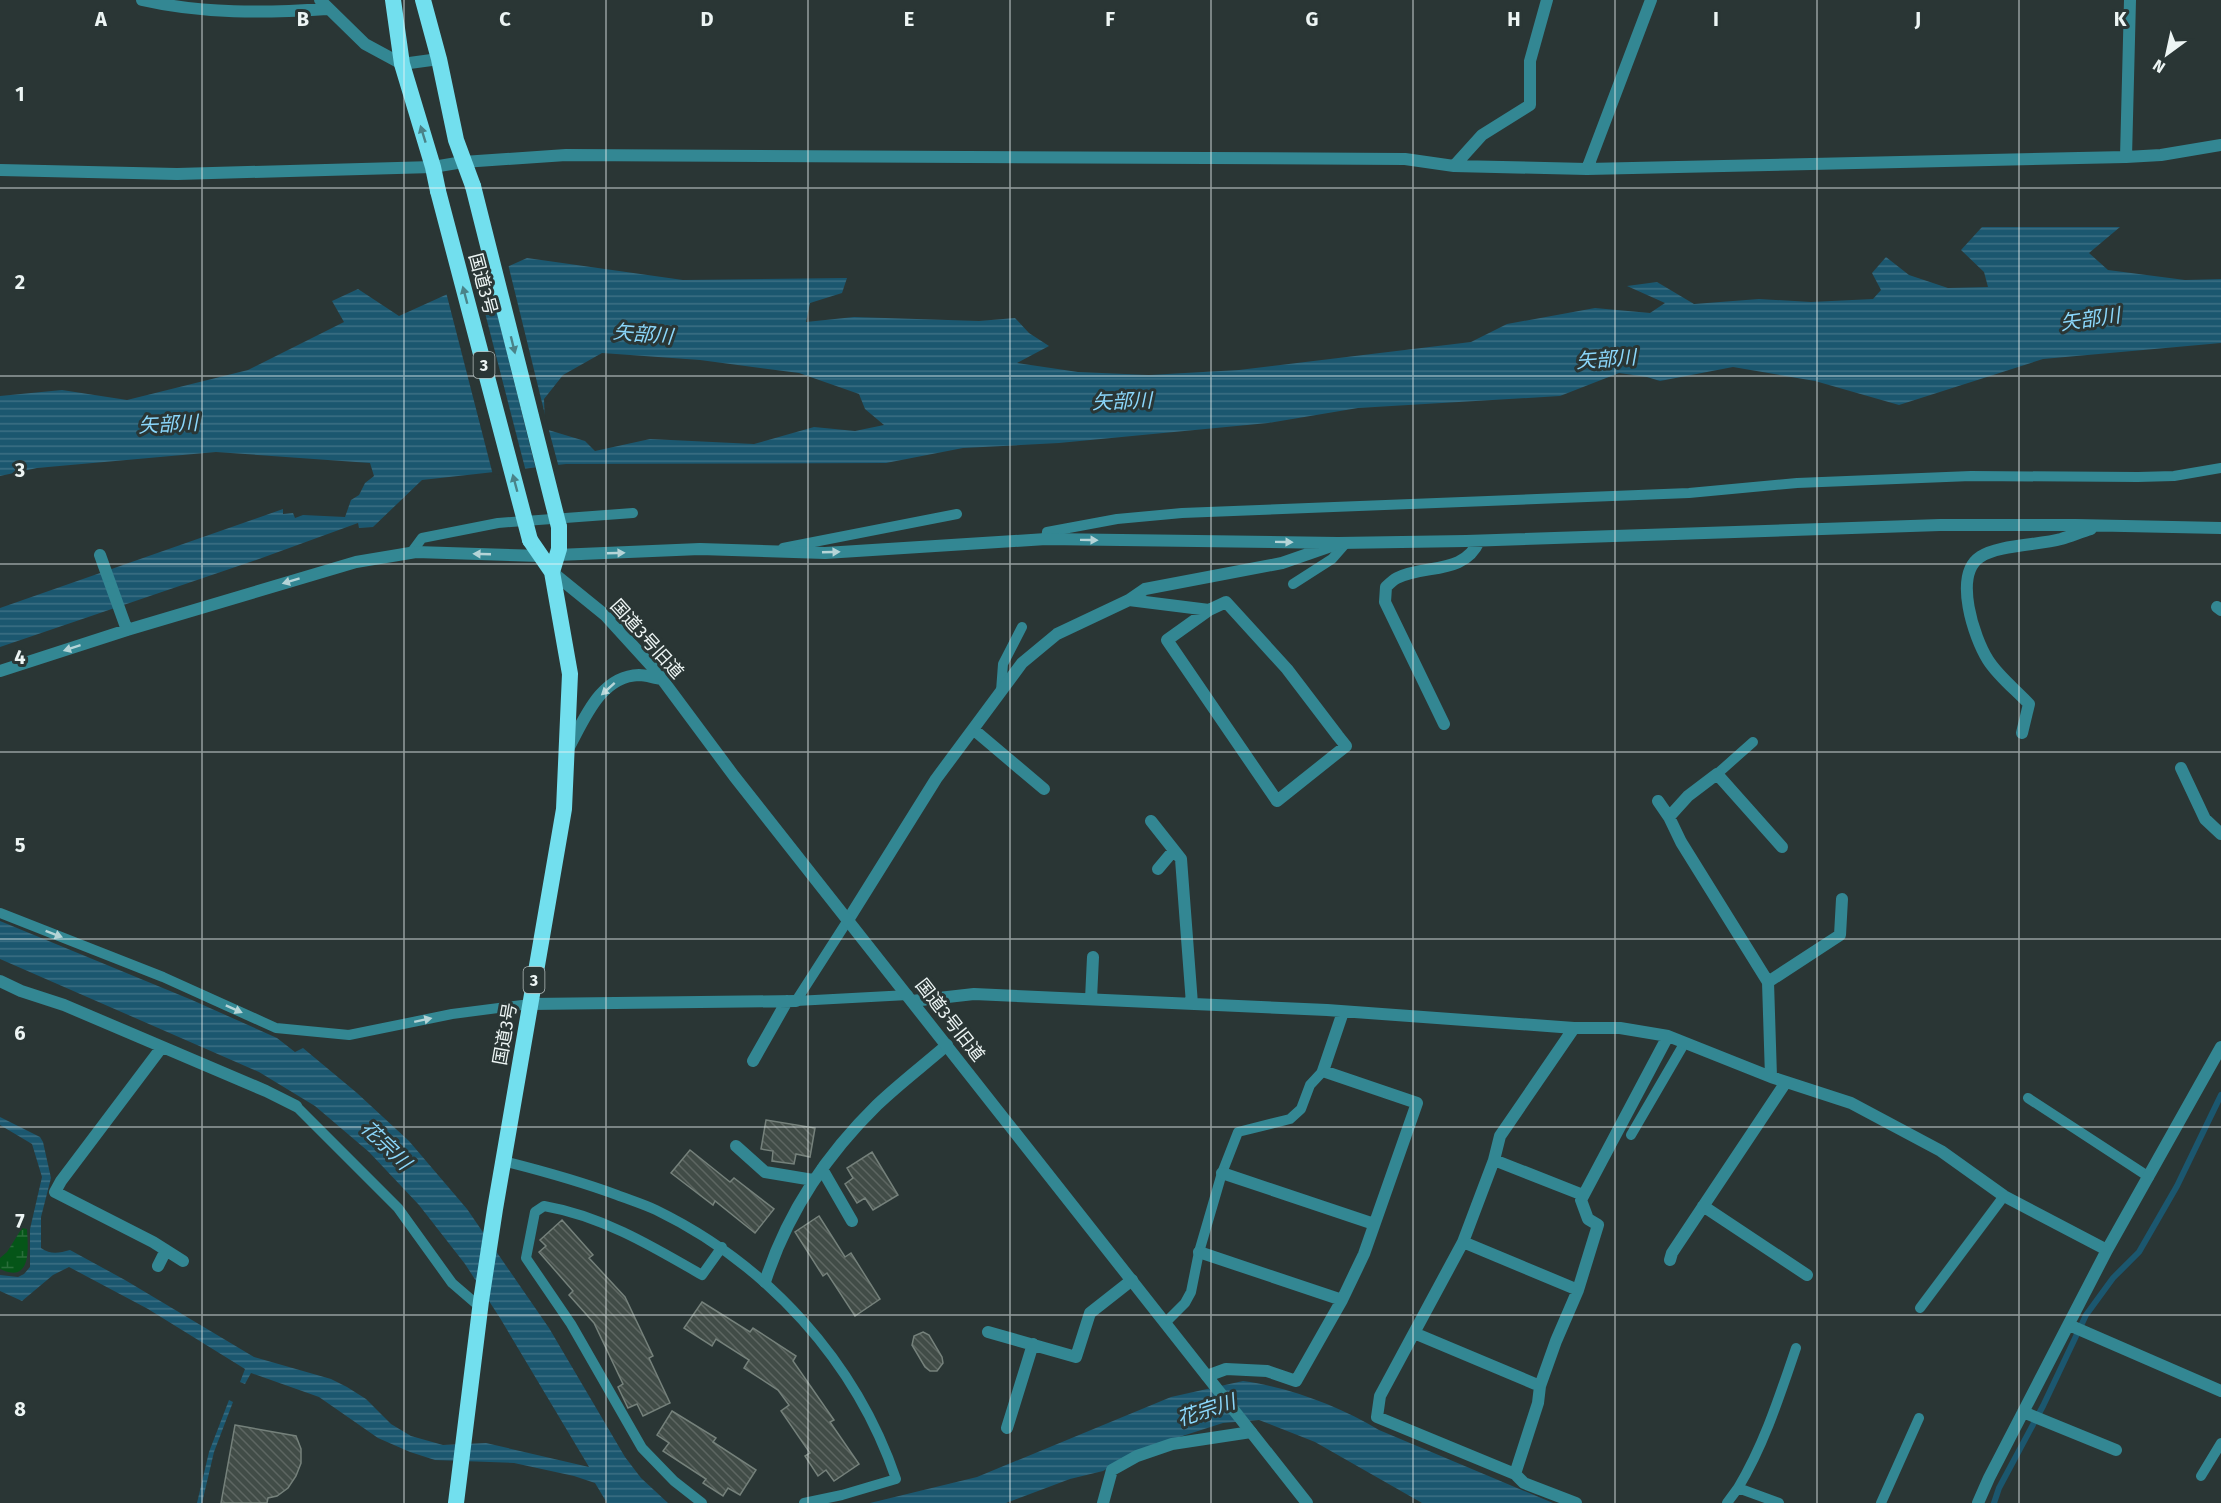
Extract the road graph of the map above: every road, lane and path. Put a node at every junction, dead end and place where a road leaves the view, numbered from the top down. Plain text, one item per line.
1 (142, 0) edge
2 (393, 0) edge
3 (423, 0) edge
4 (1547, 0) edge
5 (1651, 0) edge
6 (2130, 0) edge
7 (323, 4) edge
8 (439, 59) junction
9 (402, 64) junction
10 (2221, 145) edge
11 (2126, 157) junction
12 (463, 162) junction
13 (1454, 166) junction
14 (433, 167) junction
15 (1587, 169) junction
16 (0, 170) edge
17 (2221, 468) edge
18 (2174, 476) junction
19 (2221, 476) edge
20 (633, 513) dead end
21 (957, 514) dead end
22 (2101, 525) junction
23 (2221, 528) edge
24 (1046, 539) junction
25 (1479, 541) junction
26 (1342, 543) junction
27 (772, 550) junction
28 (411, 553) junction
29 (100, 555) dead end
30 (549, 555) junction
31 (552, 572) junction
32 (1293, 584) dead end
33 (1129, 600) junction
34 (1209, 610) junction
35 (1022, 627) dead end
36 (127, 630) junction
37 (0, 671) edge
38 (662, 679) junction
39 (1001, 691) junction
40 (1444, 724) dead end
41 (973, 729) junction
42 (2022, 733) dead end
43 (1753, 742) dead end
44 (567, 750) junction
45 (2181, 768) dead end
46 (1717, 774) junction
47 (1044, 789) dead end
48 (1658, 801) dead end
49 (1669, 817) junction
50 (1151, 822) dead end
51 (2221, 834) edge
52 (1782, 847) dead end
53 (1174, 850) junction
54 (1158, 869) dead end
55 (1842, 899) dead end
56 (0, 913) edge
57 (848, 921) junction
58 (1094, 957) dead end
59 (0, 981) edge
60 (1768, 982) junction
61 (910, 998) junction
62 (1091, 999) junction
63 (791, 1001) junction
64 (530, 1004) junction
65 (1192, 1004) junction
66 (1343, 1012) junction
67 (1574, 1028) junction
68 (1668, 1036) junction
69 (1684, 1044) junction
70 (947, 1045) junction
71 (162, 1047) junction
72 (2221, 1047) edge
73 (753, 1061) dead end
74 (1323, 1071) junction
75 (1771, 1077) junction
76 (1786, 1082) junction
77 (2028, 1098) dead end
78 (296, 1106) joint
79 (1631, 1136) dead end
80 (736, 1146) dead end
81 (1494, 1160) junction
82 (503, 1161) junction
83 (822, 1169) junction
84 (1222, 1173) junction
85 (2149, 1177) junction
86 (813, 1180) junction
87 (1583, 1196) junction
88 (2004, 1196) junction
89 (1703, 1206) junction
90 (852, 1221) dead end
91 (1374, 1224) junction
92 (1463, 1242) junction
93 (722, 1247) junction
94 (166, 1250) junction
95 (2107, 1250) junction
96 (1199, 1252) junction
97 (183, 1260) dead end
98 (1670, 1260) dead end
99 (158, 1266) dead end
100 (1807, 1275) dead end
101 (1132, 1280) junction
102 (765, 1282) junction
103 (1578, 1290) junction
104 (1342, 1300) junction
105 (481, 1305) junction
106 (1920, 1308) dead end
107 (1165, 1323) junction
108 (2069, 1325) junction
109 (988, 1332) dead end
110 (1414, 1333) junction
111 (1033, 1344) junction
112 (1796, 1348) dead end
113 (1208, 1378) junction
114 (1540, 1386) junction
115 (2221, 1391) edge
116 (2023, 1412) junction
117 (1919, 1419) dead end
118 (1007, 1428) dead end
119 (1249, 1430) junction
120 (2221, 1443) edge
121 (2116, 1450) dead end
122 (1515, 1474) junction
123 (2201, 1476) dead end
124 (1738, 1488) junction
125 (456, 1503) edge
126 (702, 1503) edge
127 (804, 1503) edge
128 (1103, 1503) edge
129 (1307, 1503) edge
130 (1576, 1503) edge
131 (1727, 1503) edge
132 (1779, 1503) edge
133 (1881, 1503) edge
134 (1978, 1503) edge

1 - 7 street
2 - 9 highway, 国道3号 / 3
3 - 8 highway, 国道3号 / 3
4 - 13 street
5 - 15 street
6 - 11 street
7 - 9 street
8 - 9 street
8 - 12 highway, 国道3号 / 3
14 -> 9 highway, 国道3号 / 3
10 - 11 street
11 - 15 street
12 - 13 street
12 - 14 street
12 -> 30 highway, 国道3号 / 3, bridge
13 - 15 street
14 - 16 street
30 -> 14 highway, 国道3号 / 3, bridge
17 - 18 lane
18 - 19 lane
18 - 24 lane
20 - 28 lane
21 - 27 lane
22 - 23 street
22 - 25 street
22 - 42 street
24 -> 26 street
27 -> 24 street
25 - 26 street
25 - 40 street
26 - 32 lane
26 - 33 street
30 -> 27 street
30 -> 28 street
28 -> 36 street
29 - 36 street
30 - 31 highway, 国道3号 / 3
31 - 38 street, 国道3号旧道
31 - 44 highway, 国道3号 / 3
33 - 34 street
33 - 39 street
34 - 34 street
35 - 39 lane
36 -> 37 street
38 -> 44 street
38 - 57 street, 国道3号旧道
39 - 41 street
41 - 47 street
41 - 57 street
43 - 46 lane
44 - 64 highway, 国道3号 / 3
45 - 51 street
46 - 49 street
46 - 52 street
48 - 49 street
49 - 60 street
50 - 53 street
53 - 54 street
53 - 65 street
55 - 60 street
56 -> 64 lane
57 - 61 street, 国道3号旧道
57 - 63 lane
58 - 62 street
59 - 71 street
60 - 75 street
61 - 62 street
61 - 63 lane
61 - 70 street, 国道3号旧道
62 - 65 street
63 - 64 street
63 - 73 street
64 - 82 highway, 国道3号 / 3
65 - 66 street
66 - 67 street
66 - 74 street
67 - 68 street
67 - 81 street
68 - 69 street
68 - 87 street
69 - 75 street
69 - 79 lane
70 - 83 street
70 - 101 street, 国道3号旧道
71 - 78 street
71 - 94 street
72 - 85 street
74 - 84 lane
74 - 91 street
75 - 76 street
76 - 88 street
76 - 89 street
77 - 85 lane
78 - 105 lane
80 - 86 street
81 - 87 street
81 - 92 street
82 - 93 lane
82 - 105 highway, 国道3号 / 3
83 - 86 street
83 - 90 street
84 - 91 street
84 - 96 lane
85 - 95 street
86 - 102 street
87 - 103 street
88 - 95 street
88 - 106 lane
89 - 98 street
89 - 100 street
91 - 104 street
92 - 103 street
92 - 110 street
93 - 102 lane
93 - 126 lane
94 - 97 street
94 - 99 street
95 - 108 street
96 - 104 street
96 - 107 lane
101 - 107 street, 国道3号旧道
101 - 111 street
102 - 127 lane
103 - 114 street
104 - 113 street
105 - 125 highway, 国道3号 / 3
107 - 113 street, 国道3号旧道
108 - 115 street
108 - 116 street
109 - 111 street
110 - 114 street
110 - 122 street
111 - 118 street
112 - 124 lane
113 - 119 street, 国道3号旧道
114 - 122 street
116 - 121 street
116 - 134 street
117 - 133 lane
119 - 128 street
119 - 129 street, 国道3号旧道
120 - 123 lane
122 - 130 street
124 - 131 lane
124 - 132 lane

